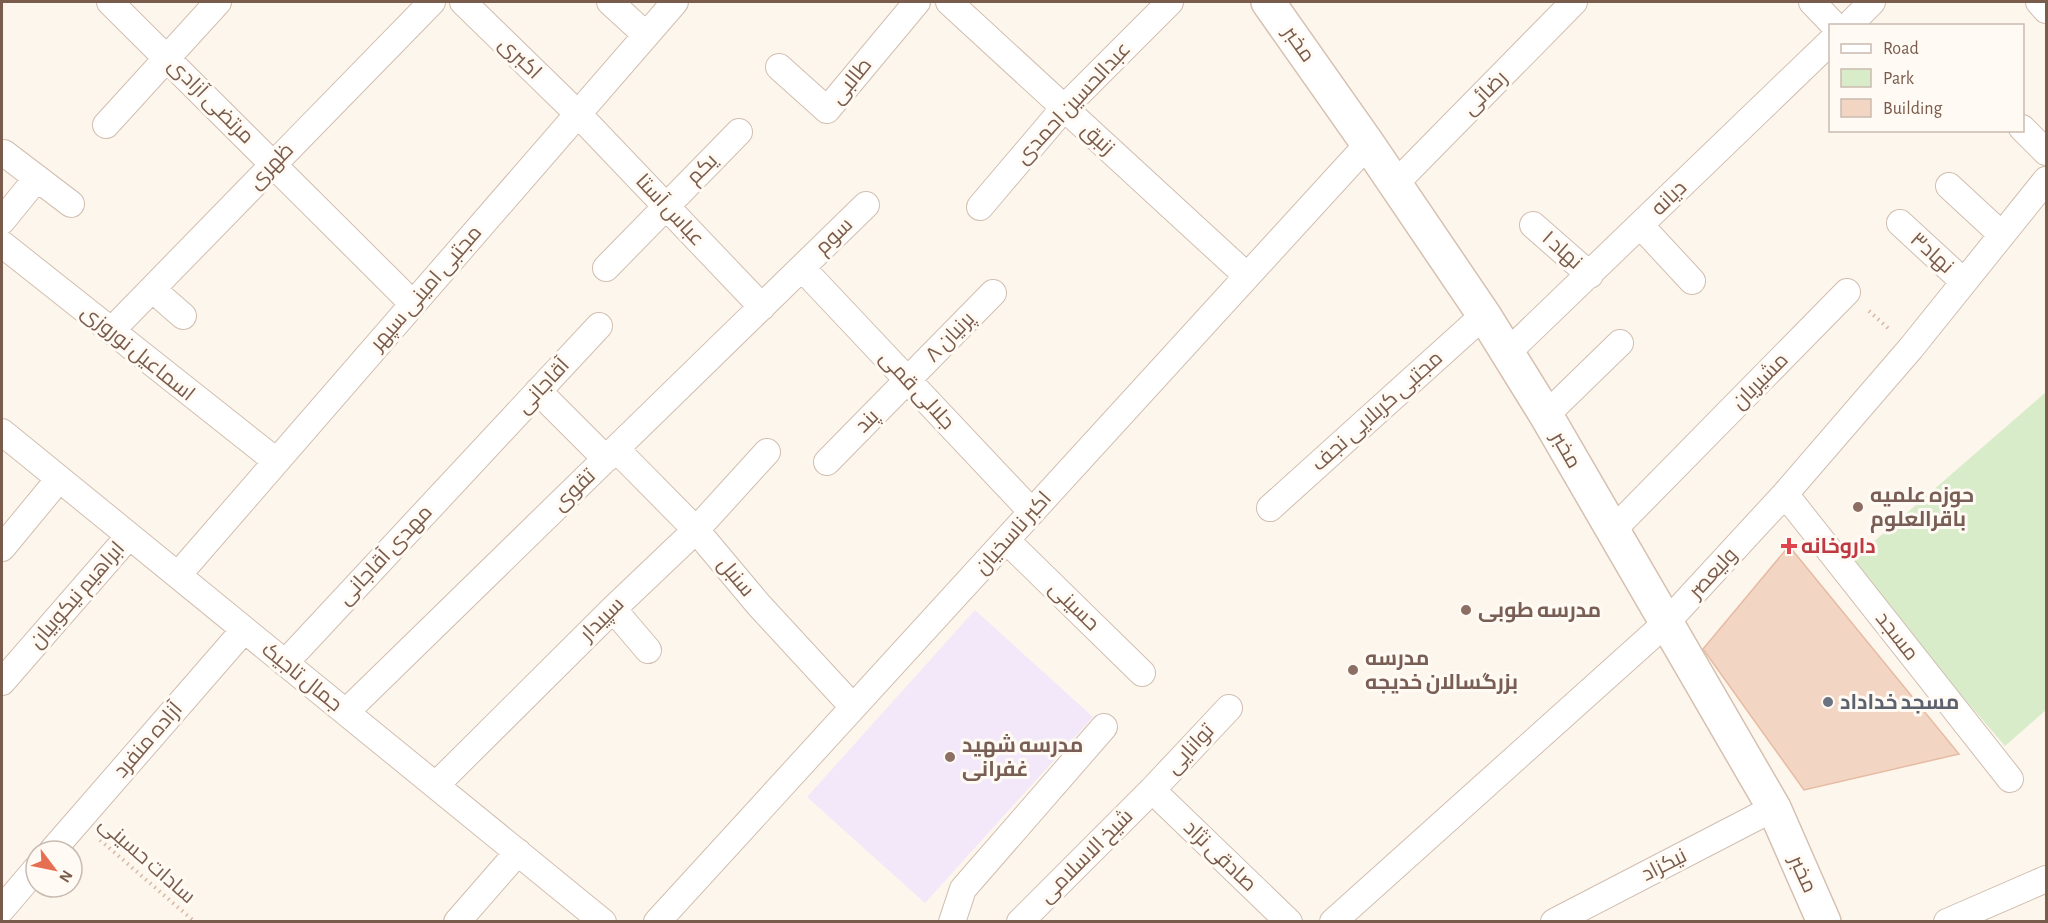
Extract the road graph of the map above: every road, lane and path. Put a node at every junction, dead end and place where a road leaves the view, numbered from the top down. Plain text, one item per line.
1 (110, 2) edge
2 (218, 2) edge
3 (432, 2) edge
4 (463, 2) edge
5 (610, 2) edge
6 (675, 2) edge
7 (917, 2) edge
8 (949, 2) edge
9 (1170, 2) edge
10 (1268, 2) edge
11 (1574, 2) edge
12 (1812, 2) edge
13 (1872, 2) edge
14 (2038, 2) edge
15 (2046, 10) edge
16 (1833, 24) edge
17 (1850, 24) edge
18 (646, 35) junction
19 (1829, 43) edge
20 (167, 57) junction
21 (779, 67) dead end
22 (1064, 108) junction
23 (578, 114) junction
24 (106, 125) dead end
25 (2024, 130) edge
26 (740, 132) dead end
27 (1368, 144) junction
28 (2046, 152) edge
29 (4, 153) dead end
30 (273, 165) junction
31 (37, 178) junction
32 (2046, 180) edge
33 (1395, 184) junction
34 (1949, 186) dead end
35 (71, 204) dead end
36 (866, 205) dead end
37 (665, 206) junction
38 (980, 207) dead end
39 (2, 221) edge
40 (1899, 223) dead end
41 (1533, 225) dead end
42 (1641, 226) junction
43 (2002, 235) junction
44 (2, 244) edge
45 (606, 268) dead end
46 (802, 268) junction
47 (1590, 275) junction
48 (1247, 276) junction
49 (1692, 281) dead end
50 (1964, 282) junction
51 (152, 289) junction
52 (1847, 292) joint
53 (993, 293) dead end
54 (413, 304) junction
55 (762, 307) junction
56 (1484, 315) junction
57 (183, 316) dead end
58 (599, 326) dead end
59 (111, 331) junction
60 (1620, 343) dead end
61 (1911, 348) junction
62 (1507, 353) junction
63 (908, 380) junction
64 (538, 391) junction
65 (1546, 415) junction
66 (2, 432) edge
67 (486, 446) joint
68 (767, 452) dead end
69 (611, 454) junction
70 (276, 461) junction
71 (826, 462) dead end
72 (59, 479) junction
73 (1785, 494) junction
74 (1270, 507) dead end
75 (1032, 512) junction
76 (696, 530) junction
77 (1613, 530) junction
78 (129, 536) junction
79 (1006, 540) junction
80 (2, 548) edge
81 (178, 575) junction
82 (613, 609) junction
83 (1666, 623) junction
84 (244, 630) junction
85 (648, 650) dead end
86 (285, 663) junction
87 (1142, 673) dead end
88 (2, 682) edge
89 (853, 706) junction
90 (1229, 708) dead end
91 (346, 712) junction
92 (1104, 727) dead end
93 (2010, 779) dead end
94 (436, 785) junction
95 (1152, 790) junction
96 (1774, 808) junction
97 (78, 821) junction
98 (62, 839) edge
99 (518, 852) junction
100 (2046, 879) edge
101 (24, 883) edge
102 (2, 909) edge
103 (195, 921) edge
104 (457, 921) edge
105 (603, 921) edge
106 (657, 921) edge
107 (952, 921) edge
108 (1020, 921) edge
109 (1289, 921) edge
110 (1333, 921) edge
111 (1554, 921) edge
112 (1824, 921) edge
113 (1947, 921) edge

1 - 20 street, مرتضی آزادی
2 - 20 street
3 - 30 street, ظهری
4 - 23 street, اکبری
5 - 18 street
6 - 18 street, مجتبی امینی سپهر
7 - 21 street, طالبی
8 - 22 street, زنبق
9 - 22 street, عبدالحسین احمدی
10 - 27 main road, مخبر
11 - 33 street, رضائی
12 - 16 street
13 - 17 street
14 - 15 street
18 - 23 street, مجتبی امینی سپهر
19 - 42 street, دیانه
20 - 24 street
20 - 30 street, مرتضی آزادی
22 - 38 street, عبدالحسین احمدی
22 - 48 street, زنبق
23 - 37 street, عباس آستا
23 - 54 street, مجتبی امینی سپهر
25 - 28 street
26 - 37 street, یکم
27 - 33 main road, مخبر
27 - 48 street, اکبر ناسخیان
29 - 31 street
30 - 51 street, ظهری
30 - 54 street, مرتضی آزادی
31 - 35 street
31 - 39 street
32 - 43 street, ولیعصر
33 - 56 main road, مخبر
34 - 43 street
36 - 46 street, سوم
37 - 45 street, یکم
37 - 55 street, عباس آستا
40 - 50 street, نهاد۳
41 - 47 street, نهاد ۱
42 - 47 street, دیانه
42 - 49 street
43 - 50 street, ولیعصر
44 - 59 street, اسماعیل نوروزی
46 - 55 street, تقوی
46 - 63 street, جلالی قمی
47 - 62 street, دیانه
48 - 75 street, اکبر ناسخیان
50 - 61 street, ولیعصر
51 - 57 street
51 - 59 street, ظهری
52 - 61 path
52 - 77 street, مشیریان
53 - 63 street, پرنیان ۸
54 - 70 street, مجتبی امینی سپهر
55 - 69 street, تقوی
56 - 62 main road, مخبر
56 - 74 street, مجتبی کربلایی نجف
58 - 64 street, آقاجانی
59 - 70 street, اسماعیل نوروزی
60 - 65 street
61 - 73 street, ولیعصر
62 - 65 main road, مخبر
63 - 71 street, پند
63 - 75 street, جلالی قمی
64 - 67 street, آقاجانی
64 - 69 street, سنبل
65 - 77 main road, مخبر
66 - 72 street, جمال تاجیک
67 - 86 street, مهدی آقاجانی
68 - 76 street, سپیدار
69 - 76 street, سنبل
69 - 91 street, تقوی
70 - 81 street, مجتبی امینی سپهر
72 - 78 street, جمال تاجیک
72 - 80 street
73 - 83 street, ولیعصر
73 - 93 street, مسجد
75 - 79 street, اکبر ناسخیان
76 - 82 street, سپیدار
76 - 89 street, سنبل
77 - 83 main road, مخبر
78 - 81 street, جمال تاجیک
78 - 88 street, ابراهیم نیکوبیان
79 - 87 street, حسینی
79 - 89 street, اکبر ناسخیان
81 - 84 street, جمال تاجیک
82 - 85 street
82 - 94 street, سپیدار
83 - 96 main road, مخبر
83 - 110 street, ولیعصر
84 - 86 street, جمال تاجیک
84 - 97 street, آزاده منفرد
86 - 91 street, جمال تاجیک
89 - 106 street, اکبر ناسخیان
90 - 95 street, توانایی
91 - 94 street, جمال تاجیک
92 - 107 street
94 - 99 street, جمال تاجیک
95 - 108 street, شیخ الاسلامی
95 - 109 street, صادقی نژاد
96 - 111 street, نیکزاد
96 - 112 main road, مخبر
97 - 98 street, آزاده منفرد
97 - 103 path, سادات حسینی
99 - 104 street
99 - 105 street, جمال تاجیک
100 - 113 street
101 - 102 street

